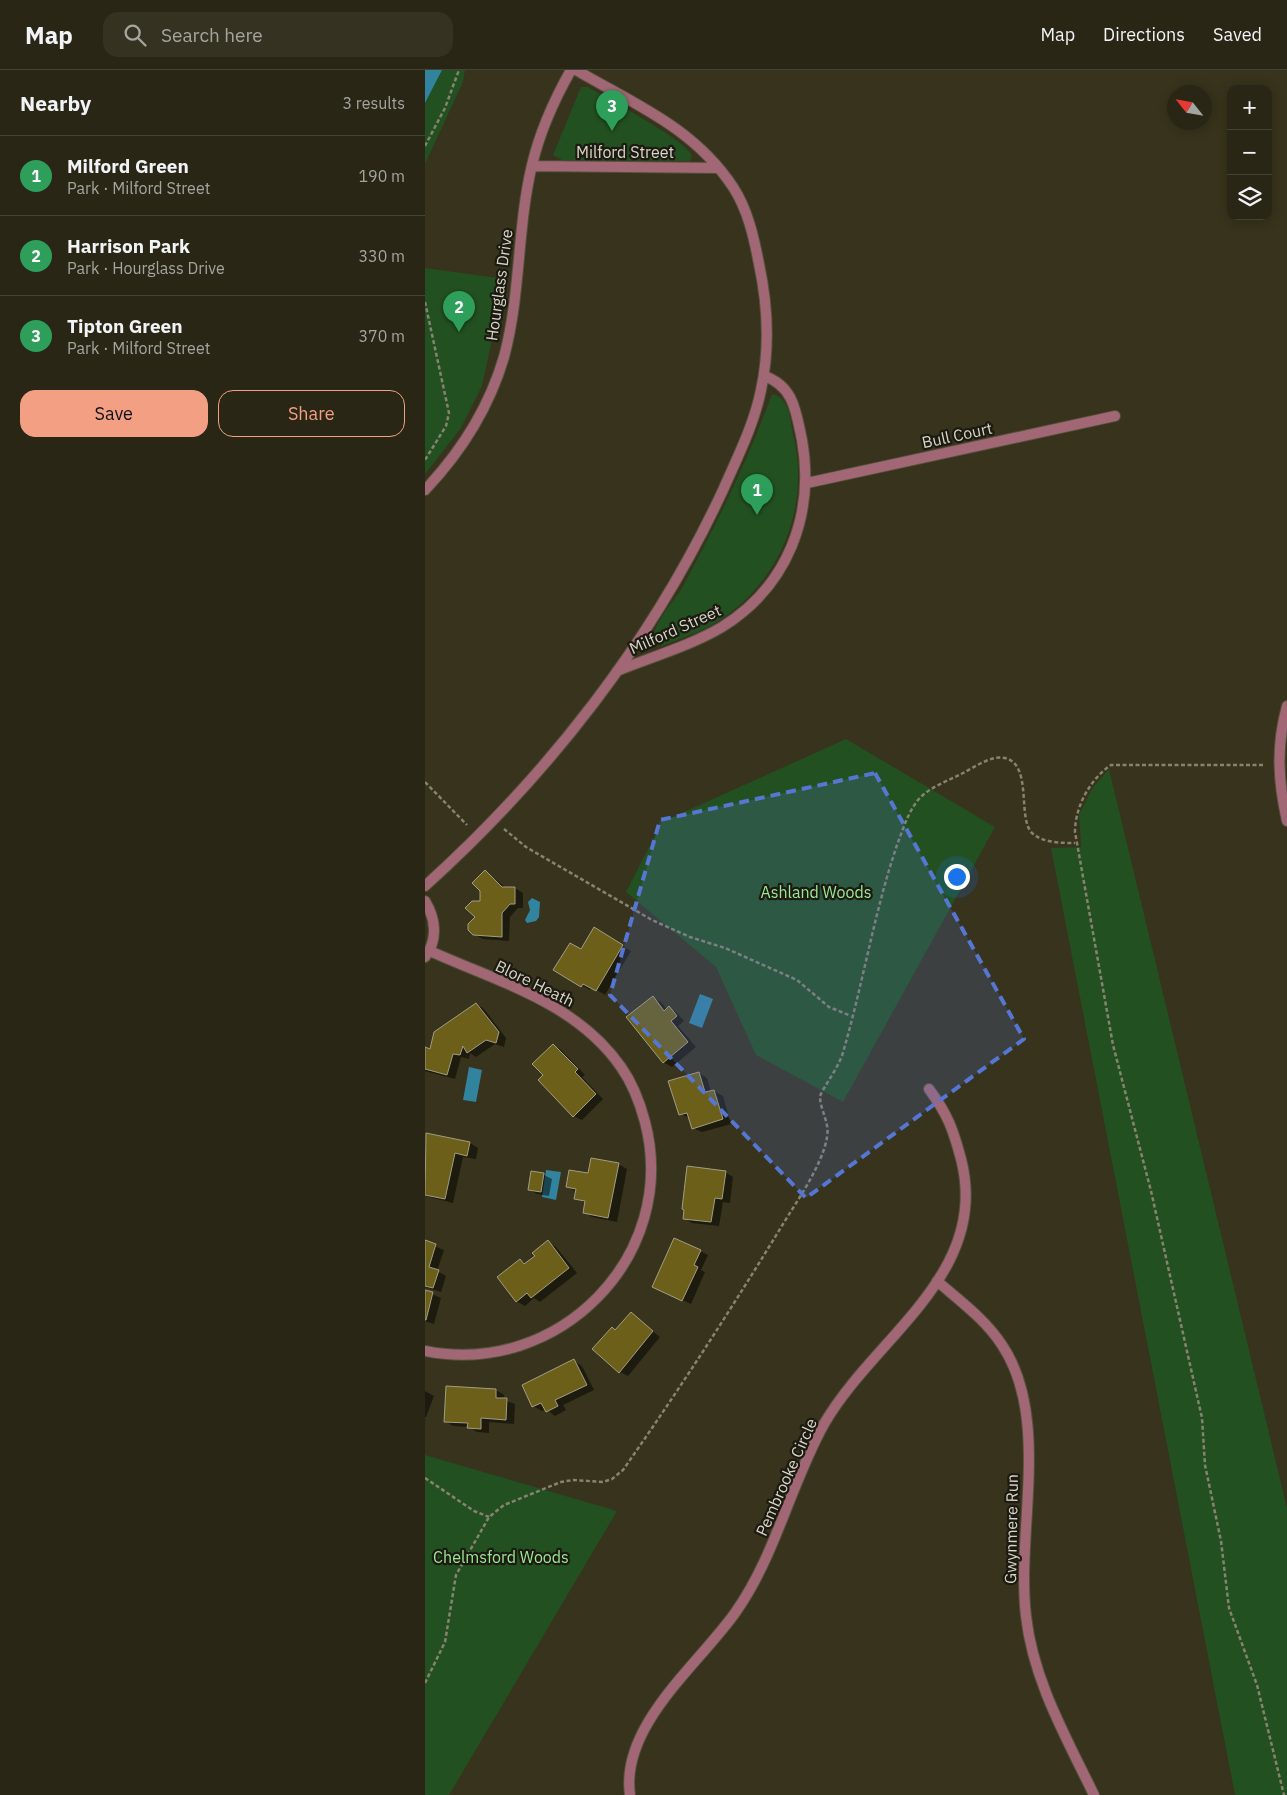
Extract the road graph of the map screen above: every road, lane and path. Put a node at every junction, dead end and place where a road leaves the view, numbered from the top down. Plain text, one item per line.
1 (459, 70) edge
2 (571, 70) edge
3 (576, 70) edge
4 (425, 146) edge
5 (532, 166) junction
6 (719, 168) junction
7 (425, 302) edge
8 (764, 376) junction
9 (1115, 416) dead end
10 (425, 460) edge
11 (807, 483) junction
12 (425, 490) edge
13 (617, 671) junction
14 (1287, 706) edge
15 (1263, 765) dead end
16 (425, 782) edge
17 (1287, 821) edge
18 (467, 825) dead end
19 (503, 829) dead end
20 (1075, 843) junction
21 (425, 886) edge
22 (425, 901) edge
23 (427, 954) edge
24 (852, 1016) junction
25 (929, 1089) dead end
26 (937, 1281) junction
27 (425, 1351) edge
28 (425, 1478) edge
29 (489, 1517) junction
30 (425, 1683) edge
31 (630, 1795) edge
32 (1094, 1795) edge
33 (1283, 1795) edge

1 - 4 path
2 - 5 street, Hourglass Drive
3 - 6 street, Milford Street
5 - 6 street, Milford Street
5 - 12 street, Hourglass Drive
6 - 8 street, Milford Street
7 - 10 path
8 - 11 street, Milford Street
8 - 13 street, Milford Street
9 - 11 street, Bull Court
11 - 13 street, Milford Street
13 - 21 street, Milford Street
14 - 17 street
15 - 20 path
16 - 18 path
19 - 24 path
20 - 24 path
20 - 33 path
22 - 23 street
23 - 27 street, Blore Heath
24 - 29 path
25 - 26 street, Pembrooke Circle
26 - 31 street, Pembrooke Circle
26 - 32 street, Gwynmere Run
28 - 29 path
29 - 30 path

